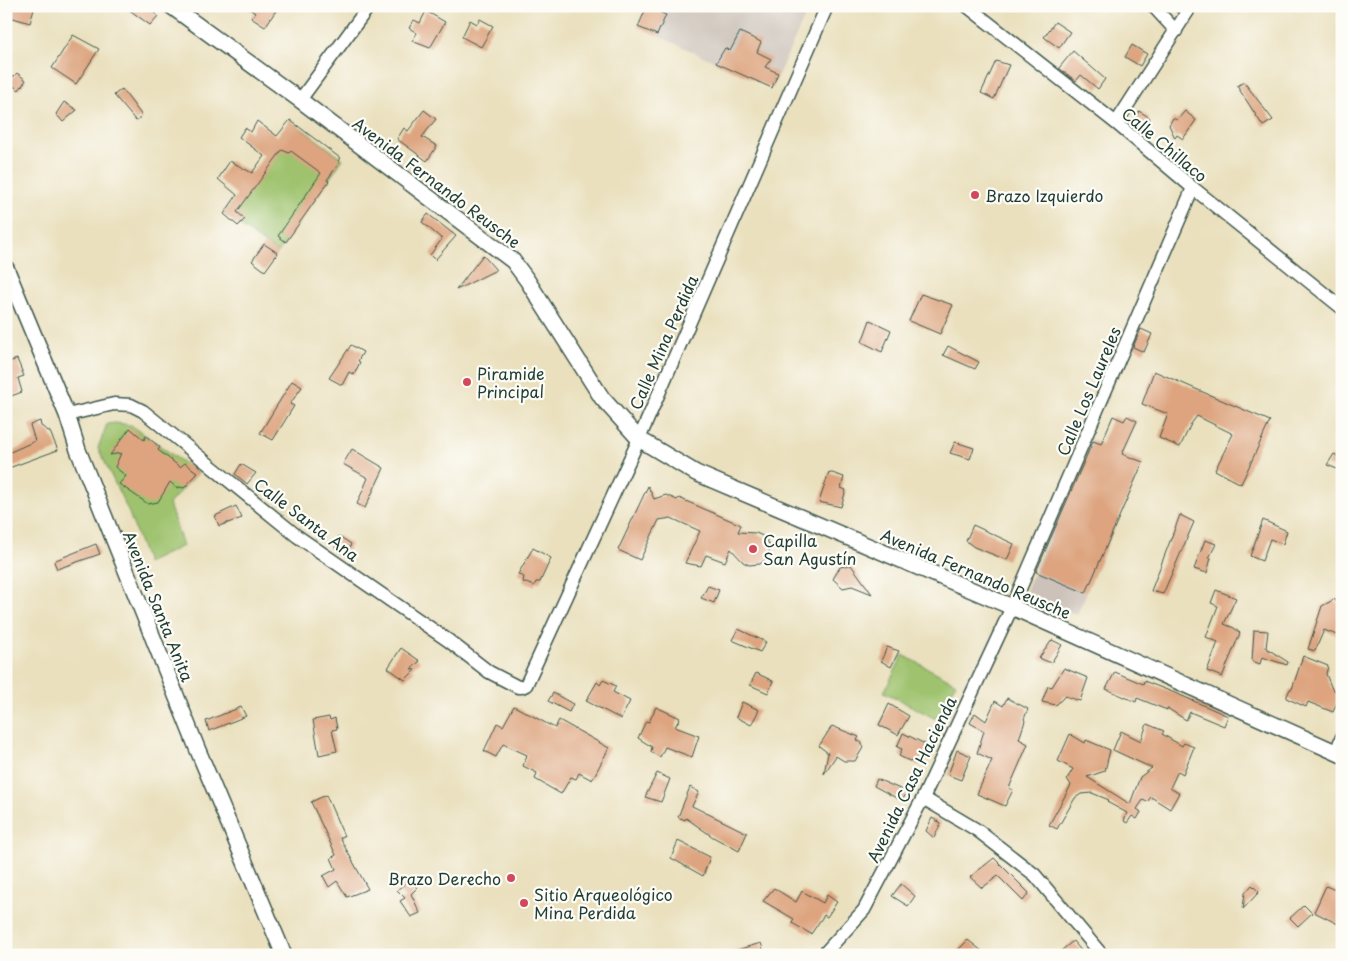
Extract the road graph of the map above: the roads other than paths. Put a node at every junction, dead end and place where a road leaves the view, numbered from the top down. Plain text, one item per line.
1 (171, 6) edge
2 (368, 6) edge
3 (827, 6) edge
4 (967, 6) edge
5 (1153, 6) edge
6 (1186, 8) edge
7 (1176, 30) junction
8 (300, 100) junction
9 (1116, 124) junction
10 (1193, 188) junction
11 (6, 268) edge
12 (1342, 308) edge
13 (67, 415) junction
14 (639, 439) junction
15 (1012, 607) junction
16 (522, 687) joint
17 (1342, 737) edge
18 (1339, 753) edge
19 (923, 798) junction
20 (284, 955) edge
21 (823, 955) edge
22 (1102, 955) edge

1 - 8 street, Avenida Fernando Reusche
2 - 8 street
3 - 14 street, Calle Mina Perdida
4 - 9 street, Calle Chillaco
5 - 7 street
6 - 7 street
7 - 9 street
8 - 14 street, Avenida Fernando Reusche
9 - 10 street, Calle Chillaco
10 - 12 street, Calle Chillaco
10 - 15 street, Calle Los Laureles
11 - 13 street, Avenida Santa Anita
13 - 16 street, Calle Santa Ana
13 - 20 street, Avenida Santa Anita
14 - 15 street, Avenida Fernando Reusche
14 - 16 street, Calle Mina Perdida
15 - 18 street, Avenida Fernando Reusche
15 - 19 street, Avenida Casa Hacienda
17 - 18 street
19 - 21 street, Avenida Casa Hacienda
19 - 22 street

